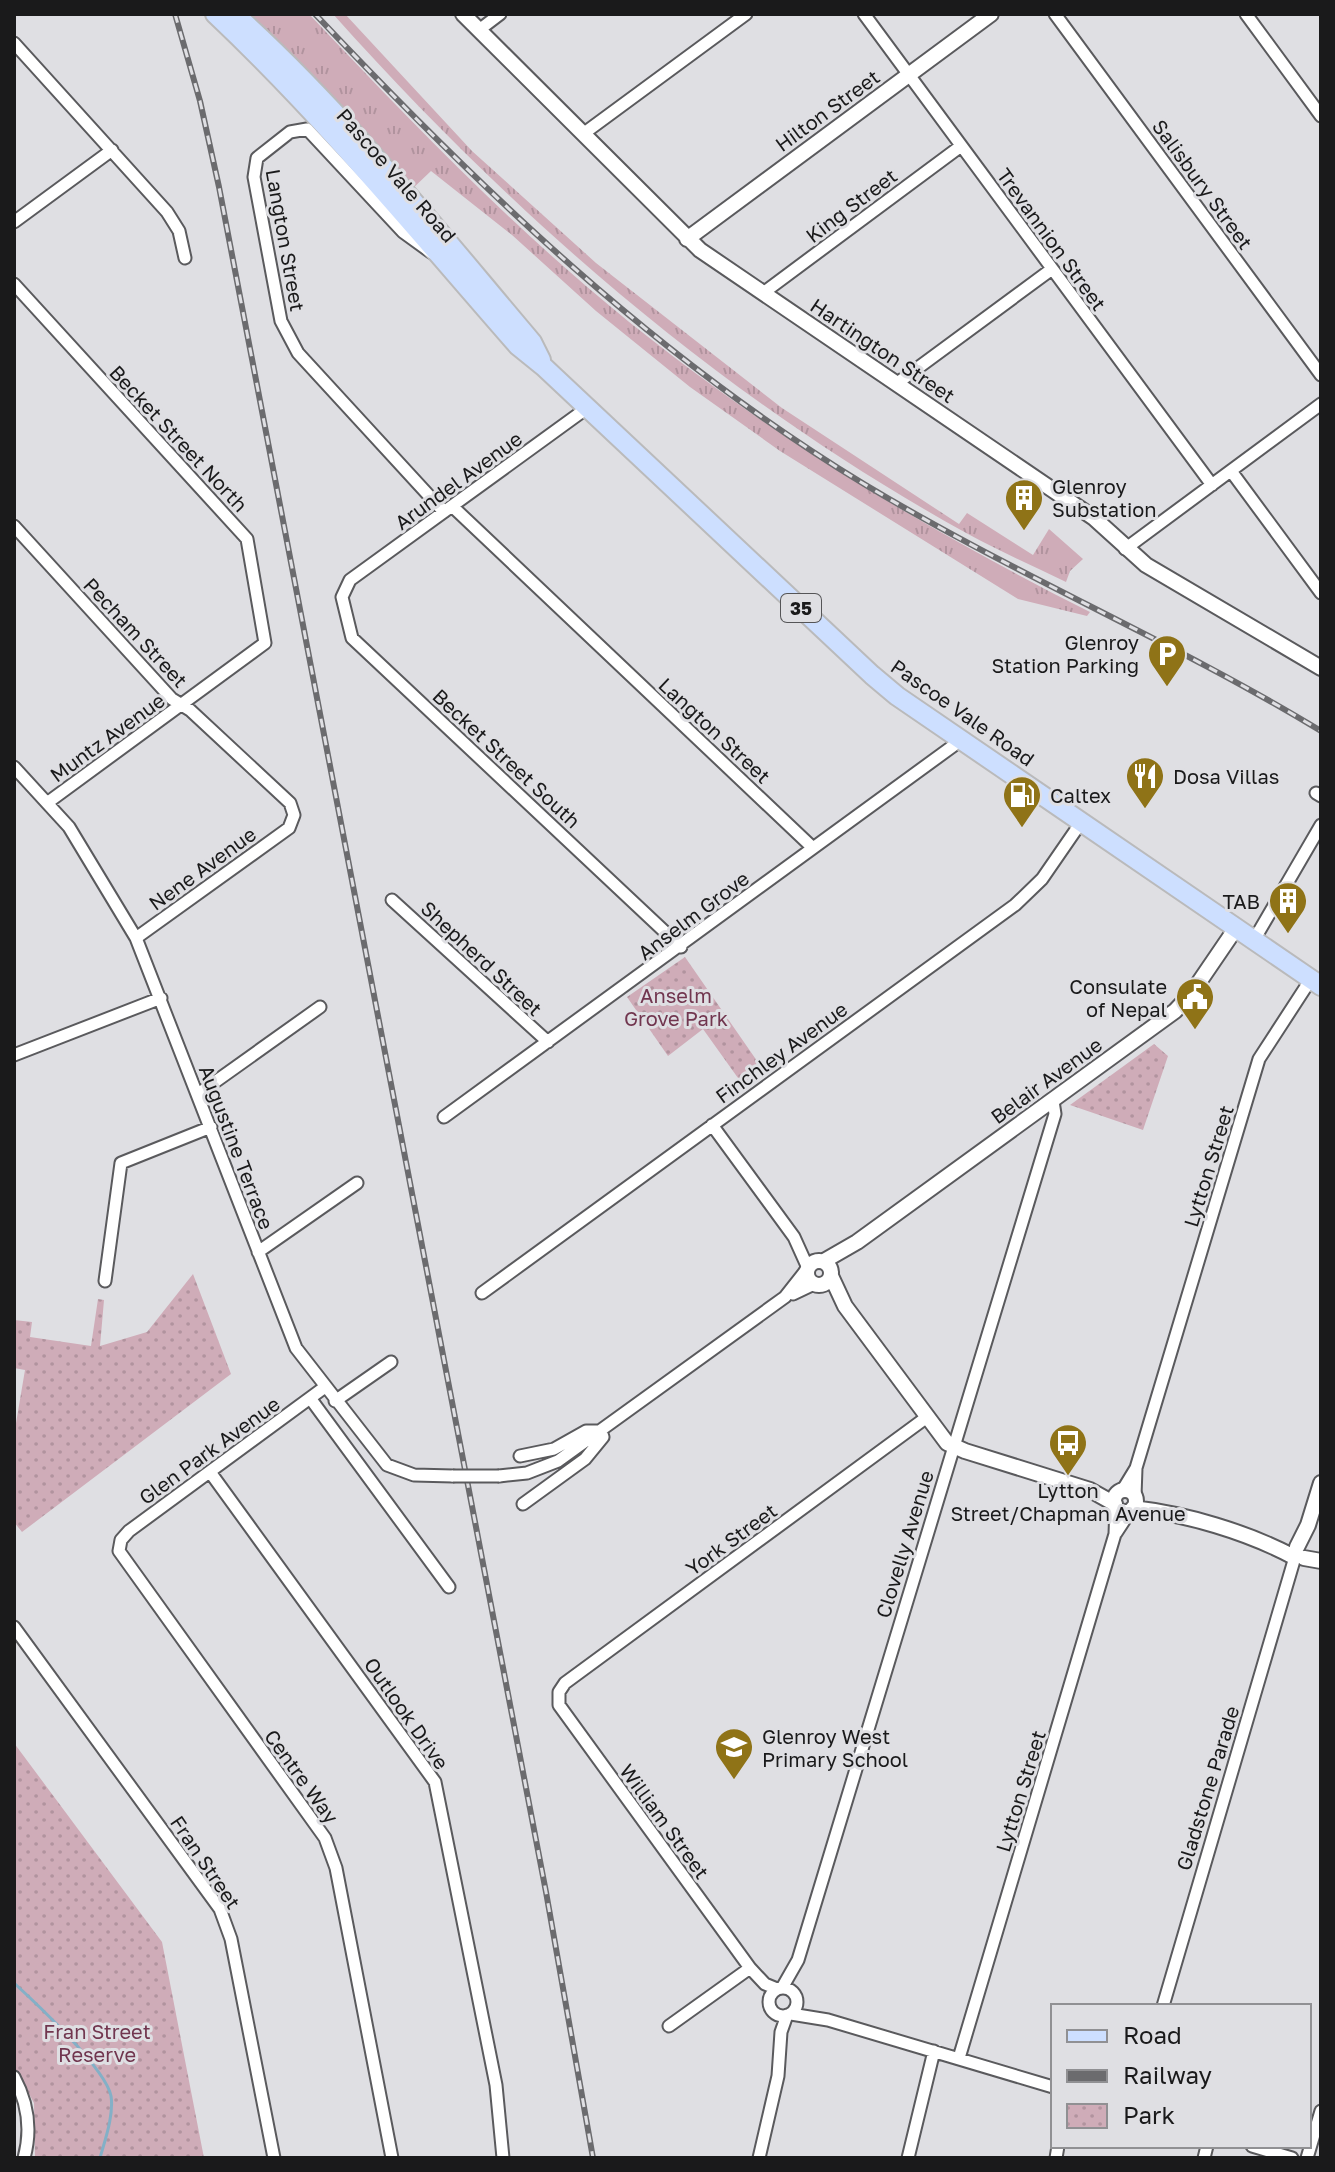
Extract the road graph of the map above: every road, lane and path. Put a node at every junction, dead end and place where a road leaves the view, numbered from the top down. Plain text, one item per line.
1 (215, 14) edge
2 (235, 14) edge
3 (463, 14) edge
4 (500, 14) edge
5 (746, 14) edge
6 (864, 14) edge
7 (991, 14) edge
8 (1055, 14) edge
9 (1246, 14) edge
10 (479, 30) junction
11 (14, 43) edge
12 (908, 74) junction
13 (1321, 116) edge
14 (583, 134) junction
15 (961, 146) junction
16 (112, 150) junction
17 (14, 222) edge
18 (687, 239) junction
19 (439, 256) junction
20 (185, 258) dead end
21 (1052, 269) junction
22 (14, 284) edge
23 (763, 293) junction
24 (544, 367) junction
25 (1321, 375) edge
26 (896, 384) junction
27 (1321, 404) edge
28 (587, 408) junction
29 (1231, 471) junction
30 (1212, 485) junction
31 (448, 509) junction
32 (14, 526) edge
33 (1125, 549) junction
34 (350, 580) joint
35 (1321, 593) edge
36 (265, 643) joint
37 (1321, 668) edge
38 (181, 705) junction
39 (959, 737) junction
40 (14, 767) edge
41 (47, 803) junction
42 (1082, 821) junction
43 (1321, 825) edge
44 (289, 828) joint
45 (813, 848) junction
46 (392, 900) dead end
47 (1236, 928) junction
48 (136, 938) junction
49 (1254, 940) junction
50 (681, 947) junction
51 (1316, 982) edge
52 (161, 998) junction
53 (320, 1007) dead end
54 (548, 1042) junction
55 (14, 1055) edge
56 (198, 1094) junction
57 (1053, 1101) junction
58 (1033, 1115) junction
59 (444, 1117) dead end
60 (712, 1125) junction
61 (211, 1127) junction
62 (1046, 1139) junction
63 (357, 1183) dead end
64 (794, 1237) junction
65 (258, 1252) junction
66 (808, 1268) junction
67 (824, 1273) junction
68 (105, 1281) dead end
69 (482, 1293) dead end
70 (785, 1297) junction
71 (391, 1362) dead end
72 (325, 1387) junction
73 (310, 1398) junction
74 (335, 1401) junction
75 (927, 1417) junction
76 (601, 1431) junction
77 (953, 1446) junction
78 (520, 1456) dead end
79 (210, 1472) junction
80 (1321, 1483) edge
81 (1126, 1500) junction
82 (523, 1504) dead end
83 (119, 1545) joint
84 (1300, 1553) junction
85 (1321, 1560) edge
86 (449, 1587) dead end
87 (14, 1627) edge
88 (559, 1692) joint
89 (798, 1960) junction
90 (750, 1968) junction
91 (779, 1988) junction
92 (796, 1997) junction
93 (1164, 2004) edge
94 (770, 2006) junction
95 (789, 2014) junction
96 (828, 2020) junction
97 (669, 2026) dead end
98 (779, 2051) junction
99 (934, 2051) junction
100 (959, 2058) junction
101 (14, 2077) edge
102 (1051, 2086) edge
103 (1321, 2111) edge
104 (1311, 2145) edge
105 (1259, 2148) edge
106 (24, 2158) edge
107 (274, 2158) edge
108 (392, 2158) edge
109 (503, 2158) edge
110 (759, 2158) edge
111 (908, 2158) edge
112 (1292, 2158) edge

1 - 19 main road, Pascoe Vale Road / 35
2 - 24 main road, Pascoe Vale Road / 35
3 - 10 street, Hartington Street
4 - 10 street
5 - 14 street
6 - 12 street, Trevannion Street
7 - 12 street, Hilton Street
8 - 25 street, Salisbury Street
9 - 13 street
10 - 14 street, Hartington Street
11 - 16 street
12 - 15 street, Trevannion Street
12 - 18 street, Hilton Street
14 - 18 street, Hartington Street
15 - 21 street, Trevannion Street
15 - 23 street, King Street
16 - 17 street
16 - 20 street
18 - 23 street, Hartington Street
19 - 24 main road, Pascoe Vale Road / 35
19 - 31 street, Langton Street
21 - 26 street
21 - 30 street, Trevannion Street
22 - 36 street, Becket Street North
23 - 26 street, Hartington Street
24 - 28 main road, Pascoe Vale Road / 35
26 - 33 street, Hartington Street
27 - 29 street
28 - 31 street, Arundel Avenue
28 - 39 main road, Pascoe Vale Road / 35
29 - 30 street
29 - 35 street
30 - 33 street
31 - 34 street, Arundel Avenue
31 - 45 street, Langton Street
32 - 38 street, Pecham Street
33 - 37 street, Hartington Street
34 - 50 street, Becket Street South
36 - 38 street, Muntz Avenue
38 - 41 street, Muntz Avenue
38 - 44 street, Pecham Street
39 - 42 main road, Pascoe Vale Road / 35
39 - 45 street, Anselm Grove
40 - 41 street, Augustine Terrace
41 - 48 street, Augustine Terrace
42 - 47 main road, Pascoe Vale Road / 35
42 - 60 street, Finchley Avenue
43 - 49 street
44 - 48 street, Nene Avenue
45 - 50 street, Anselm Grove
46 - 54 street, Shepherd Street
47 - 49 main road, Pascoe Vale Road / 35
47 - 57 street, Belair Avenue
48 - 52 street, Augustine Terrace
49 - 51 main road, Pascoe Vale Road / 35
50 - 54 street, Anselm Grove
51 - 81 street, Lytton Street
52 - 55 street
52 - 56 street, Augustine Terrace
53 - 56 street
54 - 59 street, Anselm Grove
56 - 61 street, Augustine Terrace
57 - 58 street, Belair Avenue
57 - 62 street, Clovelly Avenue
58 - 62 street
58 - 67 street, Belair Avenue
60 - 64 street
60 - 69 street, Finchley Avenue
61 - 65 street, Augustine Terrace
61 - 68 street
62 - 77 street, Clovelly Avenue
63 - 65 street
64 - 66 street
64 - 67 street
65 - 72 street, Augustine Terrace
66 - 67 street
66 - 70 street
67 - 70 street
67 - 75 street
70 - 76 street
71 - 74 street
72 - 73 street, Glen Park Avenue
72 - 74 street, Augustine Terrace
73 - 79 street, Glen Park Avenue
73 - 86 street
74 - 76 street, Augustine Terrace, bridge
75 - 77 street
75 - 88 street, York Street
76 - 78 street
76 - 82 street
77 - 81 street
77 - 89 street, Clovelly Avenue
79 - 83 street, Glen Park Avenue
79 - 109 street, Outlook Drive
80 - 84 street, Gladstone Parade
81 - 84 street
81 - 100 street, Lytton Street
83 - 108 street, Centre Way
84 - 85 street
84 - 93 street, Gladstone Parade
87 - 107 street, Fran Street
88 - 90 street, William Street
89 - 91 street, Clovelly Avenue
89 - 92 street, Clovelly Avenue
90 - 91 street, William Street
90 - 94 street, William Street
90 - 97 street
91 - 92 street
91 - 94 street
92 - 95 street
92 - 96 street
94 - 95 street
94 - 98 street, William Street
95 - 96 street
95 - 98 street
96 - 99 street
98 - 110 street
99 - 100 street
99 - 111 street
100 - 102 street
101 - 106 street
103 - 104 street
105 - 112 street

